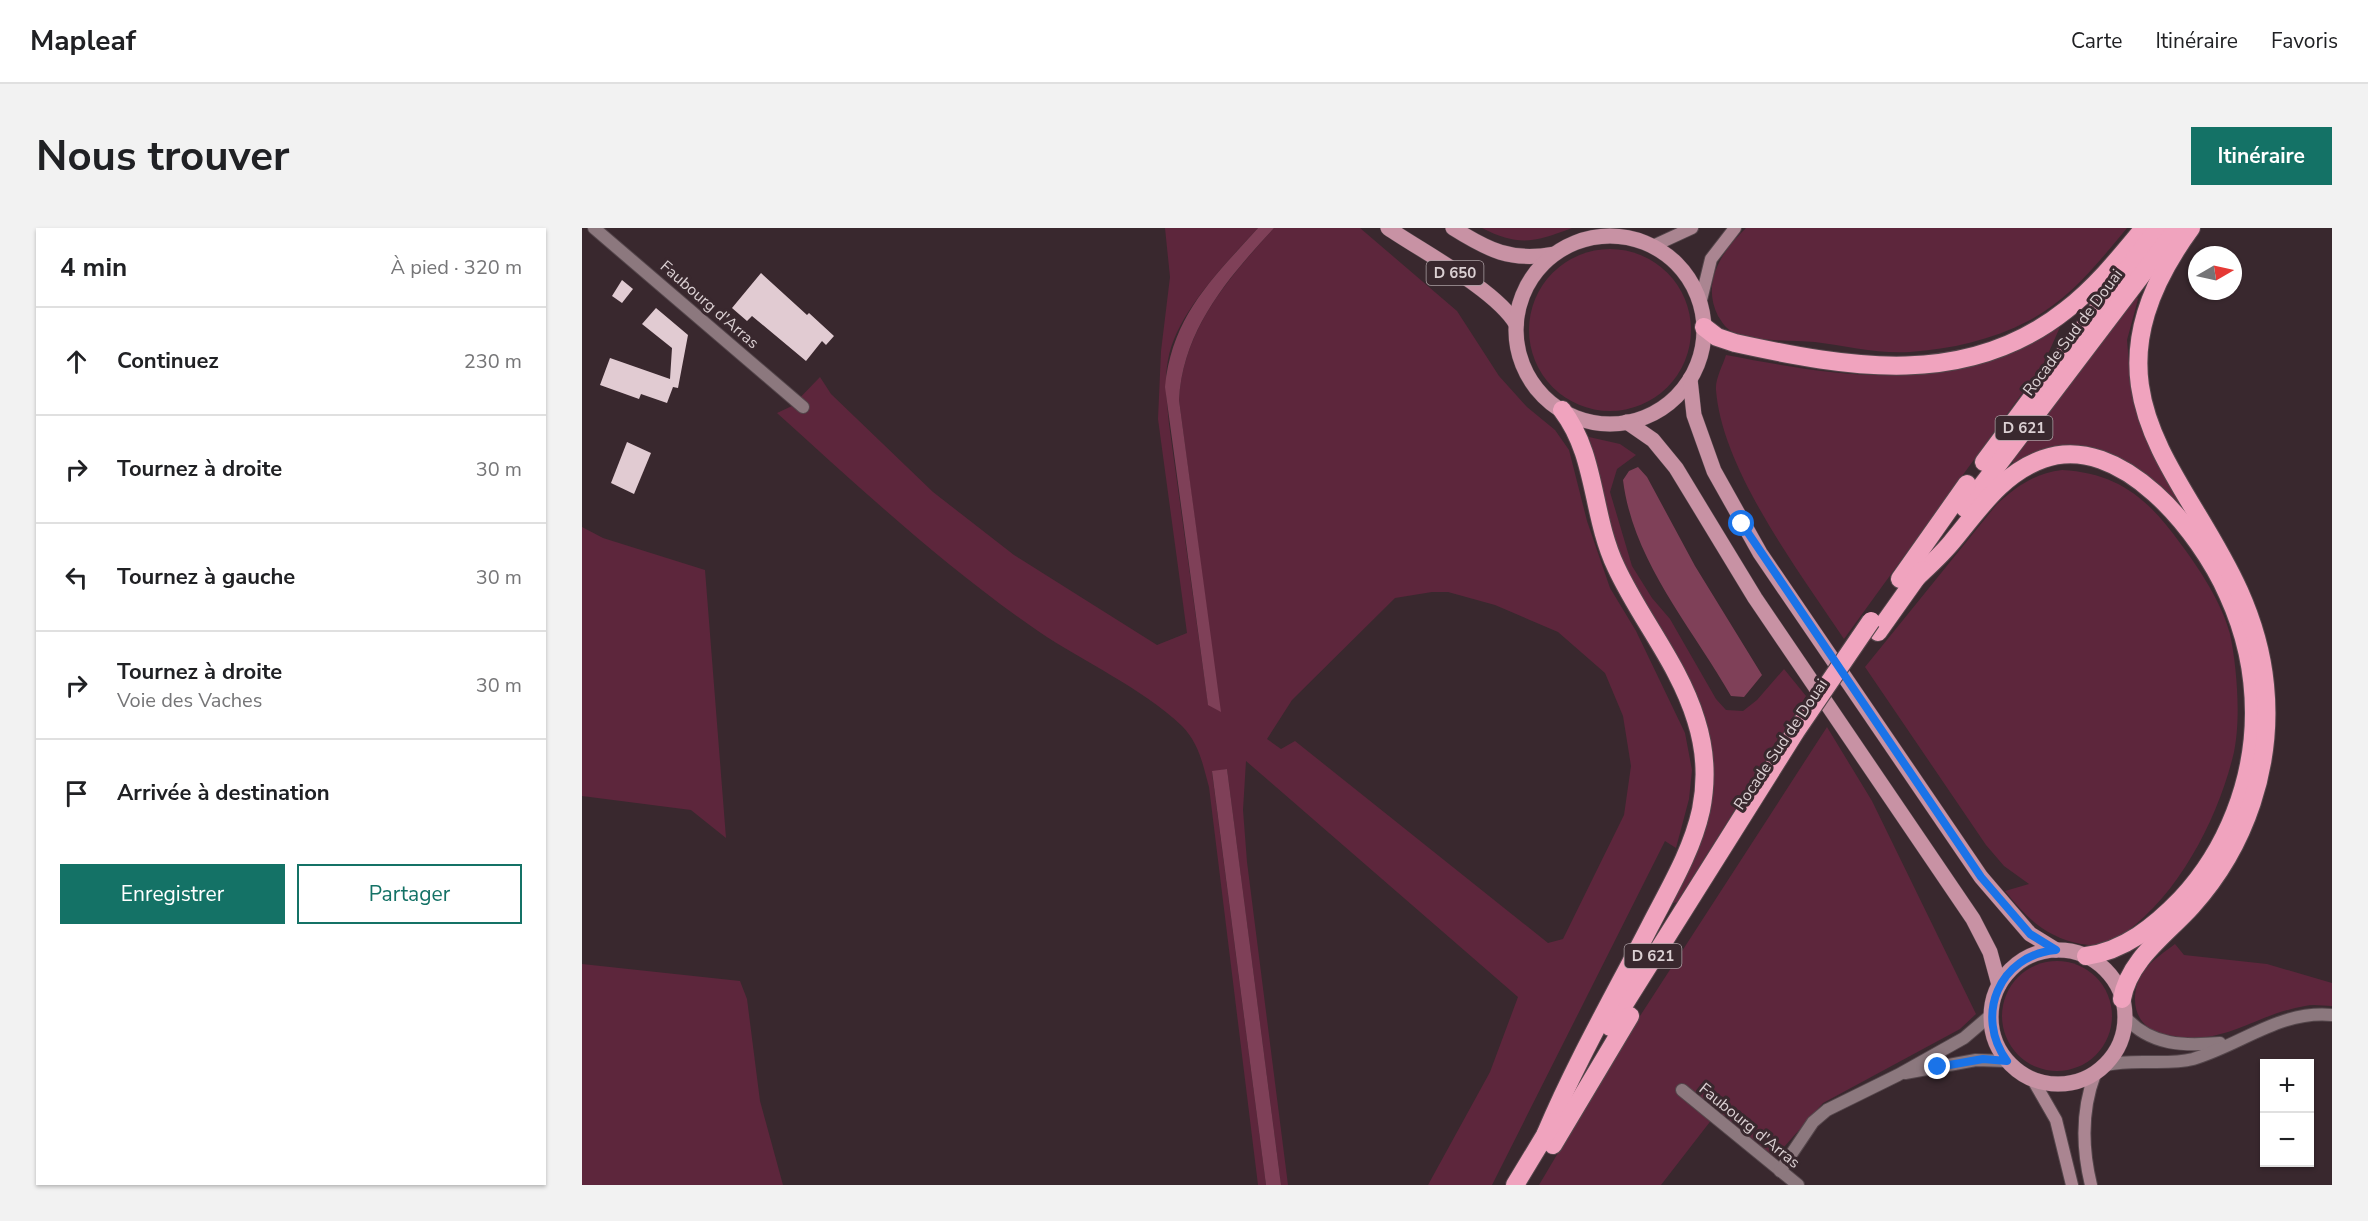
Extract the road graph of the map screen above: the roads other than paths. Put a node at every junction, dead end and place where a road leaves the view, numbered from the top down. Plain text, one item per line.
1 (594, 228) edge
2 (1388, 228) edge
3 (1453, 228) edge
4 (1692, 228) edge
5 (1735, 228) edge
6 (2144, 228) edge
7 (2158, 228) edge
8 (2177, 228) edge
9 (2191, 228) edge
10 (1653, 246) junction
11 (1554, 254) junction
12 (1700, 304) junction
13 (1516, 324) junction
14 (1704, 327) junction
15 (1690, 379) junction
16 (803, 407) dead end
17 (1562, 410) junction
18 (1627, 422) junction
19 (1916, 578) junction
20 (1874, 626) junction
21 (1800, 737) junction
22 (2056, 950) junction
23 (2086, 956) junction
24 (1999, 985) junction
25 (2122, 999) junction
26 (2332, 1015) edge
27 (1991, 1016) junction
28 (2125, 1017) junction
29 (2234, 1042) junction
30 (2007, 1061) junction
31 (2100, 1069) junction
32 (1898, 1075) junction
33 (2033, 1080) junction
34 (1682, 1090) dead end
35 (1546, 1133) junction
36 (1780, 1171) junction
37 (1515, 1185) edge
38 (1530, 1185) edge
39 (1798, 1185) edge
40 (2072, 1185) edge
41 (2091, 1185) edge

1 - 16 street, Faubourg d'Arras
2 - 13 main road, D 650
3 - 11 main road, D 650
4 - 10 main road
5 - 12 main road
6 - 14 highway
7 - 20 highway, Rocade Sud de Douai / D 621
8 - 19 highway, Rocade Sud de Douai / D 621
9 - 25 highway
10 - 11 main road
10 - 12 main road
11 - 13 main road
12 - 14 main road
13 - 17 main road
14 - 15 main road
15 - 18 main road
15 - 22 main road
17 - 18 main road
17 - 35 highway
18 - 24 main road
19 - 20 highway, Rocade Sud de Douai / D 621
19 - 23 highway
20 - 21 highway, Rocade Sud de Douai / D 621
21 - 35 highway, Rocade Sud de Douai / D 621
21 - 38 highway, Rocade Sud de Douai / D 621
22 - 23 main road
22 - 24 main road
23 - 25 main road
24 - 27 main road
25 - 28 main road
26 - 29 street
27 - 30 main road
27 - 32 street
28 - 29 street
28 - 31 main road
29 - 31 street
30 - 32 street
30 - 33 main road
31 - 33 main road
31 - 41 main road
32 - 36 street
33 - 40 main road
34 - 36 street, Faubourg d'Arras
35 - 37 highway, Rocade Sud de Douai / D 621
36 - 39 street, Faubourg d'Arras

